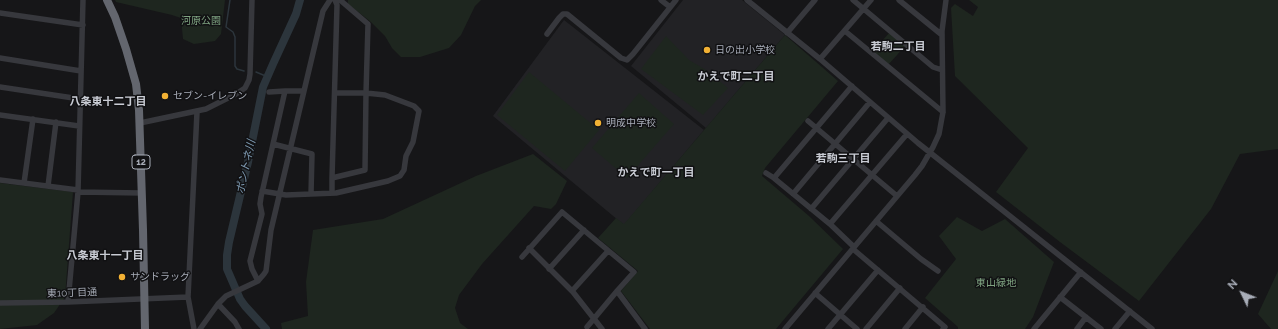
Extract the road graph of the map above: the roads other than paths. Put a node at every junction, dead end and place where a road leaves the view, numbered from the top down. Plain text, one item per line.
1 (84, 0) edge
2 (107, 0) edge
3 (252, 0) edge
4 (330, 0) edge
5 (335, 0) edge
6 (340, 0) edge
7 (661, 0) edge
8 (676, 0) edge
9 (747, 0) edge
10 (815, 0) edge
11 (853, 0) edge
12 (871, 0) edge
13 (899, 0) edge
14 (946, 0) edge
15 (670, 7) junction
16 (864, 9) junction
17 (0, 13) edge
18 (83, 25) junction
19 (845, 31) junction
20 (787, 33) junction
21 (547, 34) dead end
22 (942, 35) junction
23 (0, 58) edge
24 (820, 59) junction
25 (942, 70) junction
26 (81, 71) junction
27 (852, 86) junction
28 (0, 87) edge
29 (304, 90) junction
30 (284, 91) junction
31 (269, 92) dead end
32 (335, 93) junction
33 (366, 93) junction
34 (80, 99) junction
35 (870, 102) junction
36 (197, 112) junction
37 (943, 112) junction
38 (0, 115) edge
39 (888, 118) junction
40 (33, 120) junction
41 (808, 120) dead end
42 (56, 122) junction
43 (140, 123) junction
44 (80, 126) junction
45 (816, 128) junction
46 (907, 134) junction
47 (834, 143) junction
48 (273, 144) junction
49 (290, 148) junction
50 (930, 152) junction
51 (853, 159) junction
52 (766, 173) dead end
53 (872, 175) junction
54 (332, 178) junction
55 (774, 178) junction
56 (0, 180) edge
57 (24, 183) junction
58 (48, 186) junction
59 (78, 191) junction
60 (262, 191) junction
61 (332, 193) junction
62 (142, 194) junction
63 (311, 194) junction
64 (792, 194) junction
65 (280, 195) junction
66 (897, 196) junction
67 (811, 209) junction
68 (876, 222) junction
69 (830, 224) junction
70 (584, 230) junction
71 (530, 248) junction
72 (854, 248) junction
73 (608, 251) junction
74 (522, 257) dead end
75 (549, 269) junction
76 (878, 270) junction
77 (938, 271) dead end
78 (1080, 272) junction
79 (258, 281) junction
80 (900, 288) junction
81 (572, 291) junction
82 (618, 291) junction
83 (815, 293) junction
84 (188, 297) junction
85 (1060, 297) junction
86 (145, 299) junction
87 (68, 302) junction
88 (0, 303) edge
89 (218, 304) junction
90 (923, 307) junction
91 (1130, 311) junction
92 (840, 314) junction
93 (1086, 317) junction
94 (594, 319) junction
95 (587, 327) dead end
96 (145, 329) edge
97 (194, 329) edge
98 (200, 329) edge
99 (239, 329) edge
100 (602, 329) edge
101 (645, 329) edge
102 (785, 329) edge
103 (828, 329) edge
104 (857, 329) edge
105 (866, 329) edge
106 (904, 329) edge
107 (943, 329) edge
108 (1034, 329) edge
109 (1077, 329) edge
110 (1101, 329) edge
111 (1116, 329) edge
112 (1152, 329) edge

1 - 18 street
2 - 43 highway, 12
3 - 36 street
4 - 29 street
5 - 32 street
6 - 33 street
7 - 15 street
8 - 15 street
9 - 20 street
10 - 20 street
11 - 16 street
12 - 16 street
13 - 22 street
14 - 22 street
15 - 21 street
16 - 19 street
16 - 25 street
17 - 18 street
18 - 26 street
19 - 24 street
19 - 37 street
20 - 24 street
22 - 25 street
23 - 26 street
24 - 27 street
25 - 37 street
26 - 34 street
27 - 35 street
27 - 45 street
28 - 34 street
29 - 30 street
29 - 49 street
30 - 31 street
30 - 48 street
32 - 33 street
32 - 54 street
33 - 54 street
33 - 61 street
34 - 44 street
35 - 39 street
35 - 47 street
36 - 43 street
36 - 84 street
37 - 50 street
38 - 40 street
39 - 46 street
39 - 51 street
40 - 42 street
40 - 57 street
41 - 45 street
42 - 44 street
42 - 58 street
43 - 62 highway, 12
44 - 59 street
45 - 47 street
45 - 55 street
46 - 50 street
46 - 53 street
47 - 51 street
47 - 64 street
48 - 49 street
48 - 60 street
49 - 63 street
49 - 65 street
50 - 66 street
50 - 78 street
51 - 53 street
51 - 67 street
52 - 55 street
53 - 66 street
53 - 69 street
54 - 61 street
55 - 64 street
56 - 57 street
57 - 58 street
58 - 59 street
59 - 62 street
59 - 87 street
60 - 65 street
60 - 79 street
61 - 63 street
62 - 86 highway, 12
63 - 65 street
64 - 67 street
65 - 79 street
66 - 68 street
67 - 69 street
68 - 72 street
68 - 77 street
69 - 72 street
70 - 71 street
70 - 73 street
70 - 75 street
71 - 74 street
71 - 75 street
72 - 76 street
72 - 83 street
73 - 81 street
73 - 82 street
75 - 81 street
76 - 80 street
76 - 92 street
78 - 85 street
78 - 91 street
79 - 89 street
80 - 90 street
80 - 105 street
81 - 94 street
82 - 94 street
82 - 101 street
83 - 92 street
83 - 102 street
84 - 86 street, 東10丁目通
84 - 97 street
85 - 93 street
85 - 108 street
86 - 87 street, 東10丁目通
86 - 96 highway, 12
87 - 88 street, 東10丁目通
89 - 98 street
89 - 99 street
90 - 106 street
90 - 107 street
91 - 111 street
91 - 112 street
92 - 103 street
92 - 104 street
93 - 109 street
93 - 110 street
94 - 95 street
94 - 100 street

